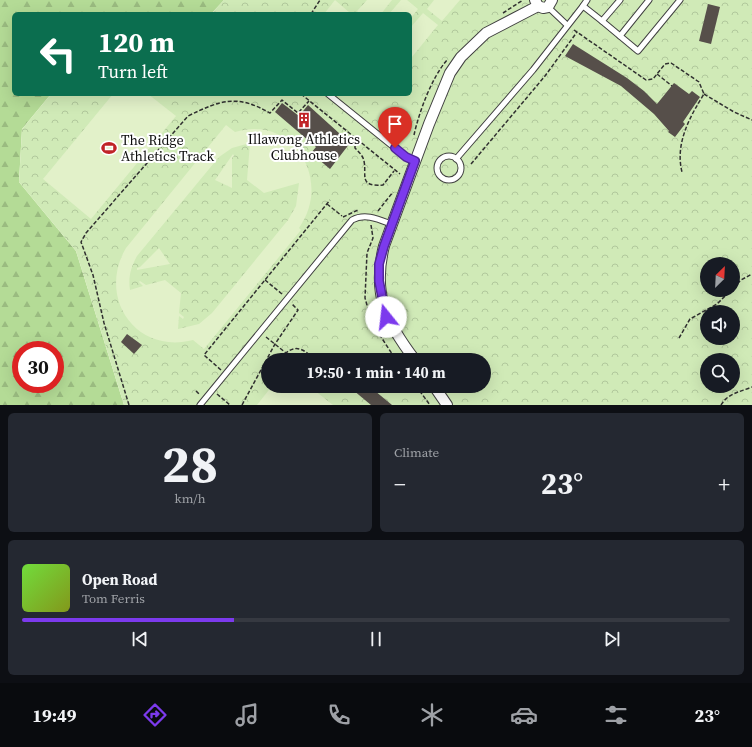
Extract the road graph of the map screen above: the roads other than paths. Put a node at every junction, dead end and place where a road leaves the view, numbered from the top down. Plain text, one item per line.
1 (587, 0) edge
2 (620, 0) edge
3 (649, 0) edge
4 (680, 0) edge
5 (544, 3) edge
6 (583, 6) junction
7 (602, 21) junction
8 (567, 25) junction
9 (620, 36) junction
10 (331, 96) edge
11 (411, 159) junction
12 (456, 159) junction
13 (391, 224) junction
14 (410, 353) edge
15 (439, 393) edge
16 (200, 405) edge
17 (447, 405) edge

1 - 6 lane
2 - 7 lane
3 - 9 lane
4 - 9 lane
5 - 8 lane
5 - 11 street
6 - 7 lane
6 - 8 lane
7 - 9 lane
8 - 12 lane
10 - 11 lane
11 - 13 street
12 - 12 lane
13 - 14 street
13 - 16 lane
15 - 17 street

